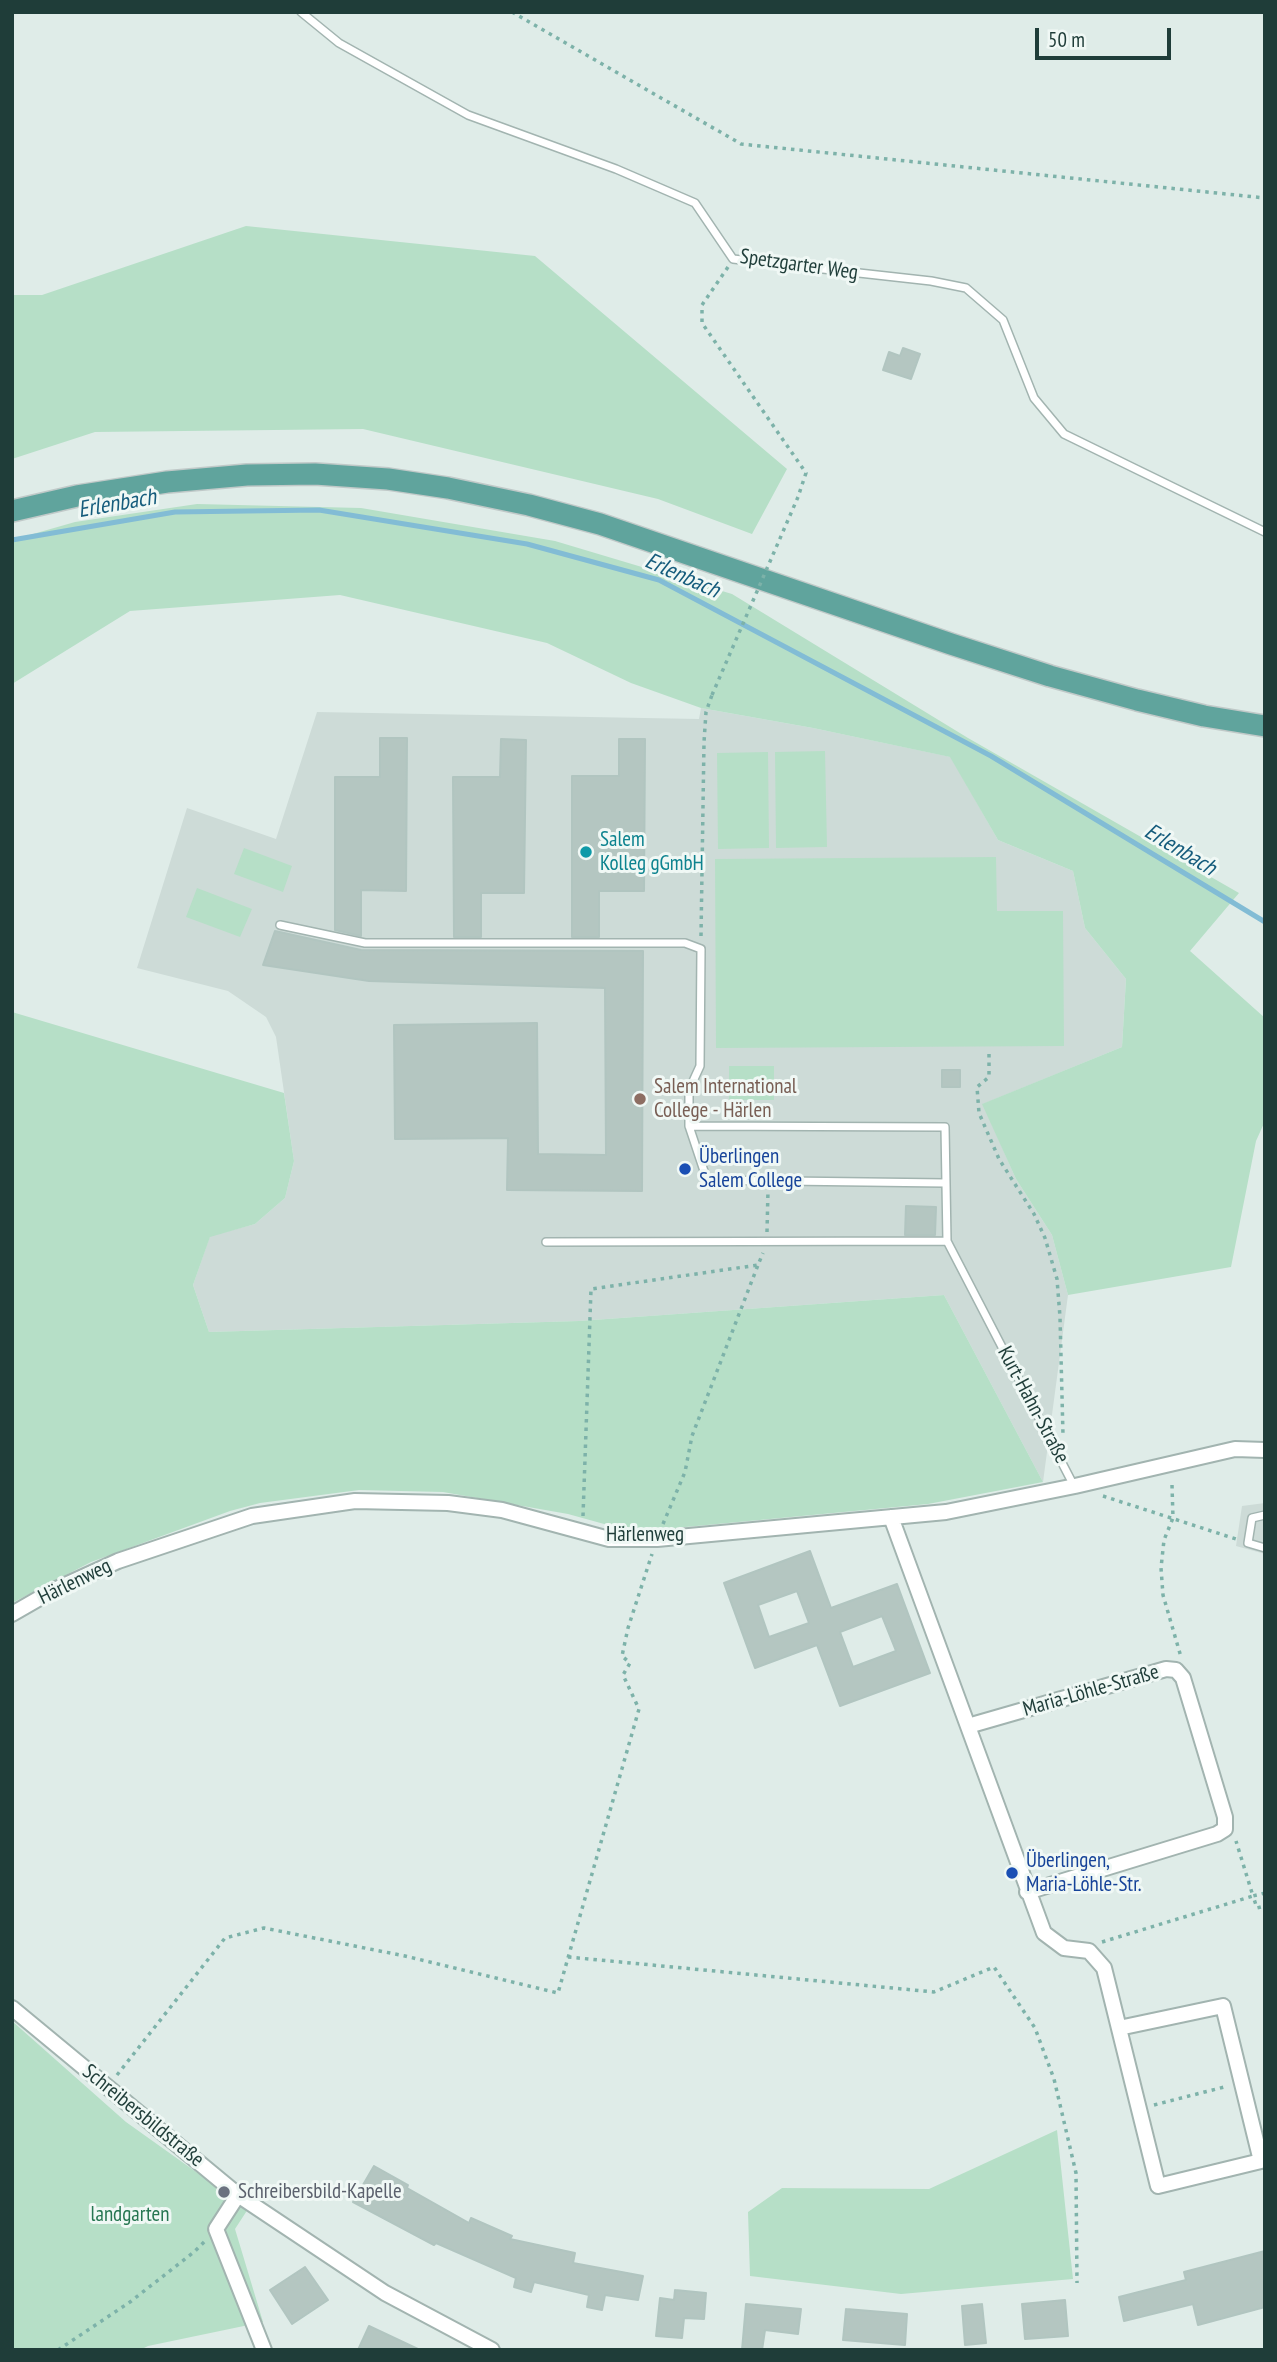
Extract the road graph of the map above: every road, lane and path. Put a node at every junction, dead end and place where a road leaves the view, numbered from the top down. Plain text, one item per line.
1 (301, 12) edge
2 (512, 12) edge
3 (1265, 198) edge
4 (733, 259) junction
5 (12, 511) edge
6 (1265, 532) edge
7 (1265, 726) edge
8 (280, 925) dead end
9 (701, 948) junction
10 (989, 1054) dead end
11 (689, 1126) junction
12 (769, 1181) junction
13 (945, 1183) junction
14 (947, 1241) junction
15 (546, 1242) dead end
16 (767, 1242) junction
17 (758, 1265) junction
18 (1056, 1450) junction
19 (1265, 1450) edge
20 (1172, 1485) dead end
21 (1075, 1486) junction
22 (1265, 1515) edge
23 (891, 1517) junction
24 (1172, 1518) junction
25 (582, 1532) junction
26 (657, 1539) junction
27 (1248, 1543) junction
28 (1265, 1548) edge
29 (12, 1614) edge
30 (1176, 1670) junction
31 (968, 1726) junction
32 (1225, 1829) junction
33 (1027, 1892) junction
34 (1265, 1893) edge
35 (1253, 1896) junction
36 (1265, 1906) edge
37 (1089, 1951) junction
38 (568, 1957) junction
39 (12, 2008) edge
40 (1119, 2028) junction
41 (1242, 2083) junction
42 (107, 2088) junction
43 (1139, 2109) junction
44 (238, 2195) junction
45 (216, 2229) junction
46 (1077, 2283) dead end
47 (58, 2350) edge
48 (264, 2350) edge
49 (492, 2350) edge

1 - 4 lane, Spetzgarter Weg
2 - 3 path
4 - 6 lane, Spetzgarter Weg
4 - 9 path, bridge
5 - 7 main road
8 - 9 lane
9 - 11 lane
10 - 18 path
11 - 12 lane
11 - 13 lane, Kurt-Hahn-Straße
12 - 13 lane
12 - 16 path
13 - 14 lane, Kurt-Hahn-Straße
14 - 16 lane
14 - 18 lane, Kurt-Hahn-Straße
15 - 16 lane
16 - 17 path
17 - 25 path
17 - 26 path
18 - 21 lane, Kurt-Hahn-Straße
19 - 21 street, Kurt-Hahn-Straße
20 - 24 path
21 - 23 street, Härlenweg
21 - 24 path
22 - 27 lane
23 - 26 street, Härlenweg
23 - 31 street
24 - 27 path
24 - 30 path
25 - 26 street, Härlenweg
25 - 29 street, Härlenweg
26 - 38 path
27 - 28 lane
30 - 31 street, Maria-Löhle-Straße
30 - 32 street, Maria-Löhle-Straße
31 - 33 street
32 - 33 street
32 - 35 path
33 - 37 street
34 - 35 path
35 - 36 path
35 - 37 path
37 - 40 street
38 - 42 path
38 - 46 path
39 - 42 street, Schreibersbildstraße
40 - 41 street
40 - 43 street
41 - 43 path
41 - 43 street
42 - 44 street, Schreibersbildstraße
44 - 45 street
44 - 49 street, Schreibersbildstraße
45 - 47 path
45 - 48 street

